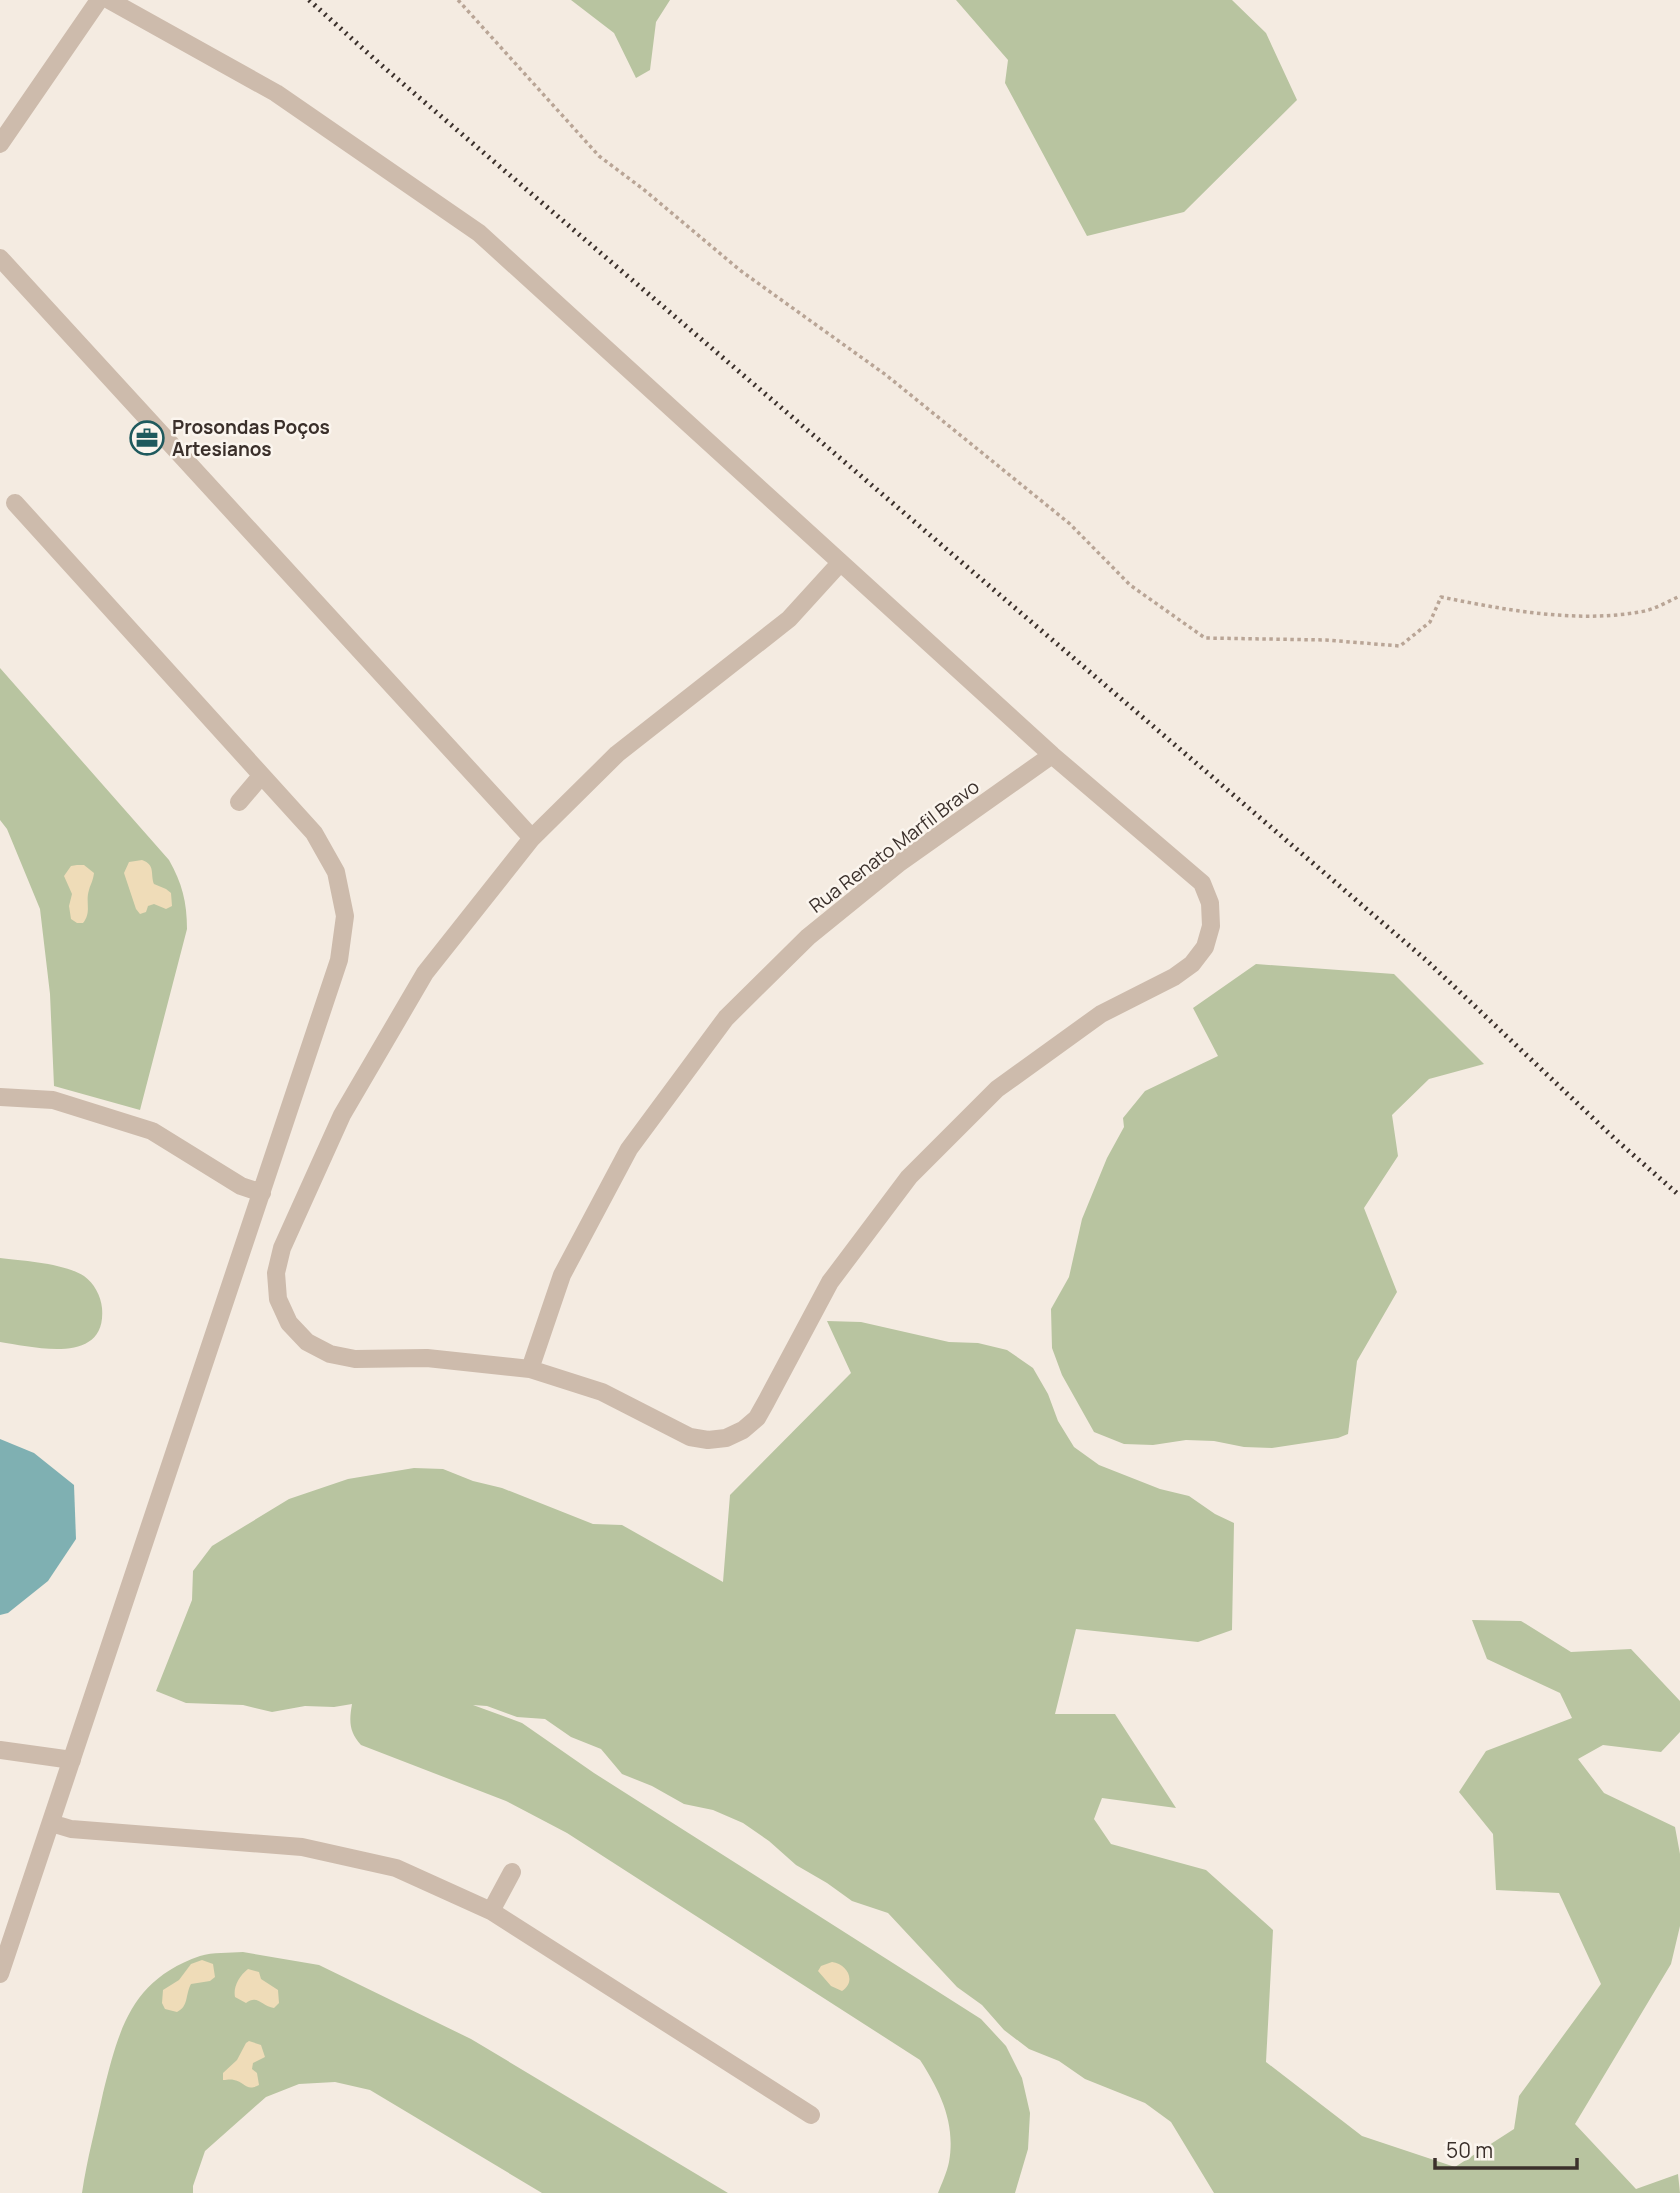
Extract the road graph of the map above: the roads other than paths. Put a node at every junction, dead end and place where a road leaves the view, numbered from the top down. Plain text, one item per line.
1 (99, 0) edge
2 (109, 0) edge
3 (0, 144) edge
4 (0, 258) edge
5 (15, 503) dead end
6 (840, 564) junction
7 (1052, 755) junction
8 (261, 776) junction
9 (239, 802) dead end
10 (532, 838) junction
11 (0, 1097) edge
12 (262, 1193) junction
13 (530, 1369) junction
14 (0, 1750) edge
15 (72, 1760) junction
16 (51, 1824) junction
17 (512, 1872) dead end
18 (491, 1912) junction
19 (0, 1974) edge
20 (811, 2115) dead end

1 - 3 street
2 - 6 street
4 - 10 street
5 - 8 street
6 - 7 street
6 - 10 street
7 - 13 street, Rua Renato Marfil Bravo
7 - 13 street
8 - 9 street
8 - 12 street
10 - 13 street
11 - 12 street
12 - 15 street
14 - 15 street
15 - 16 street
16 - 18 street
16 - 19 street
17 - 18 street
18 - 20 street

